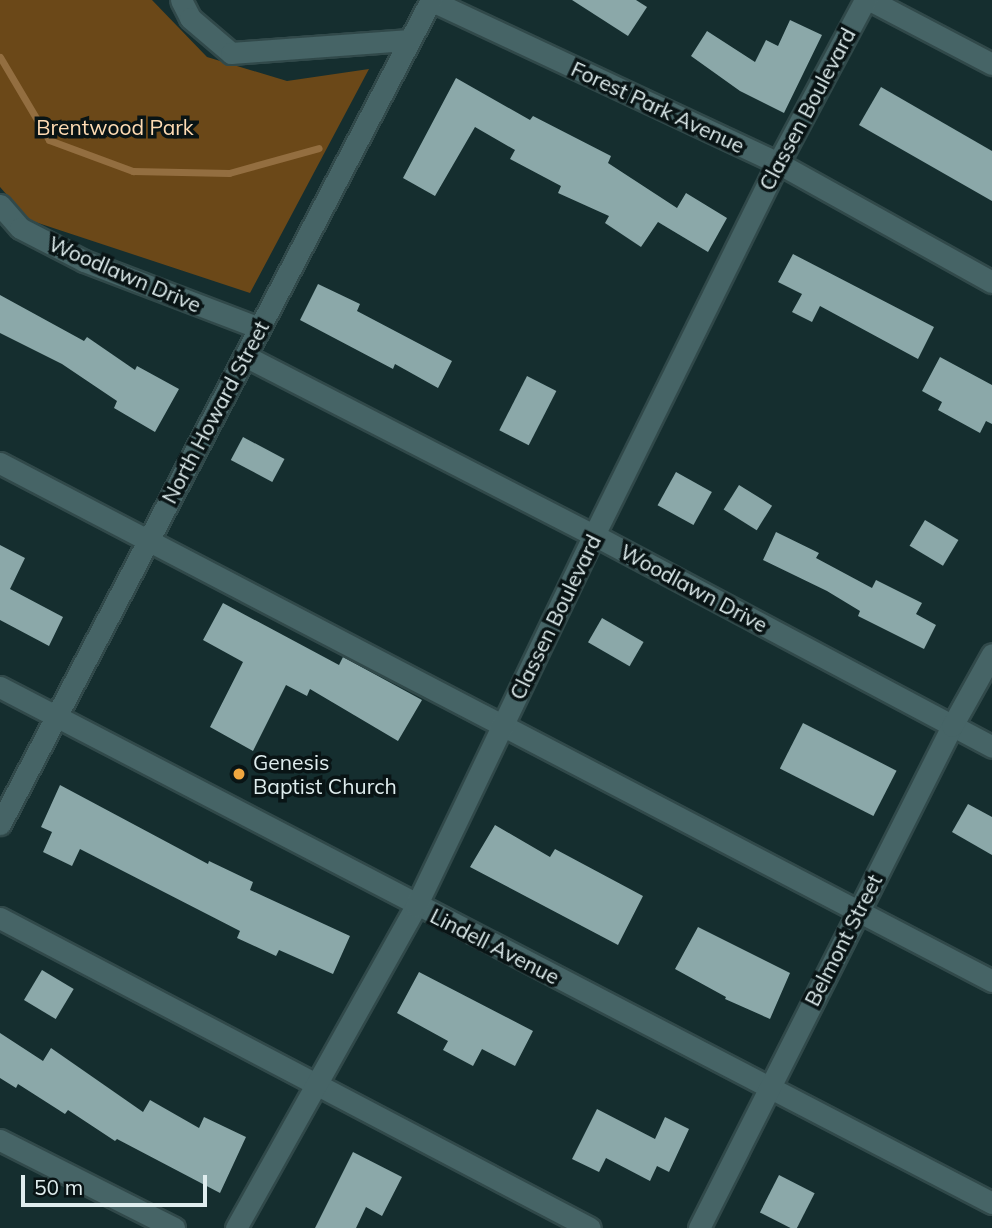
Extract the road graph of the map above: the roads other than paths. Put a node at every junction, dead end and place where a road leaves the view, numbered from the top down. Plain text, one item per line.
1 (181, 0) edge
2 (430, 0) edge
3 (868, 0) edge
4 (410, 40) junction
5 (992, 64) edge
6 (778, 163) junction
7 (0, 205) edge
8 (992, 282) edge
9 (260, 328) junction
10 (245, 356) junction
11 (0, 463) edge
12 (594, 535) junction
13 (149, 540) junction
14 (992, 654) edge
15 (0, 687) edge
16 (57, 715) junction
17 (952, 726) junction
18 (502, 727) junction
19 (992, 747) edge
20 (0, 824) edge
21 (416, 906) junction
22 (858, 910) junction
23 (0, 918) edge
24 (992, 981) edge
25 (317, 1083) junction
26 (769, 1085) junction
27 (0, 1140) edge
28 (992, 1203) edge
29 (174, 1228) edge
30 (236, 1228) edge
31 (590, 1228) edge
32 (699, 1228) edge

1 - 4 street
2 - 4 street, North Howard Street
2 - 6 street, Forest Park Avenue
3 - 5 street
3 - 6 street, Classen Boulevard
4 - 9 street, North Howard Street
6 - 8 street, Forest Park Avenue
6 - 12 street, Classen Boulevard
7 - 9 street, Woodlawn Drive
9 - 10 street, North Howard Street
10 - 12 street, Woodlawn Drive
10 - 13 street, North Howard Street
11 - 13 street
12 - 17 street, Woodlawn Drive
12 - 18 street, Classen Boulevard
13 - 16 street, North Howard Street
13 - 18 street
14 - 17 street, Belmont Street
15 - 16 street, Lindell Avenue
16 - 20 street, North Howard Street
16 - 21 street, Lindell Avenue
17 - 19 street, Woodlawn Drive
17 - 22 street, Belmont Street
18 - 21 street, Classen Boulevard
18 - 22 street
21 - 25 street, Classen Boulevard
21 - 26 street, Lindell Avenue
22 - 24 street
22 - 26 street, Belmont Street
23 - 25 street
25 - 30 street, Classen Boulevard
25 - 31 street
26 - 28 street, Lindell Avenue
26 - 32 street, Belmont Street
27 - 29 street

